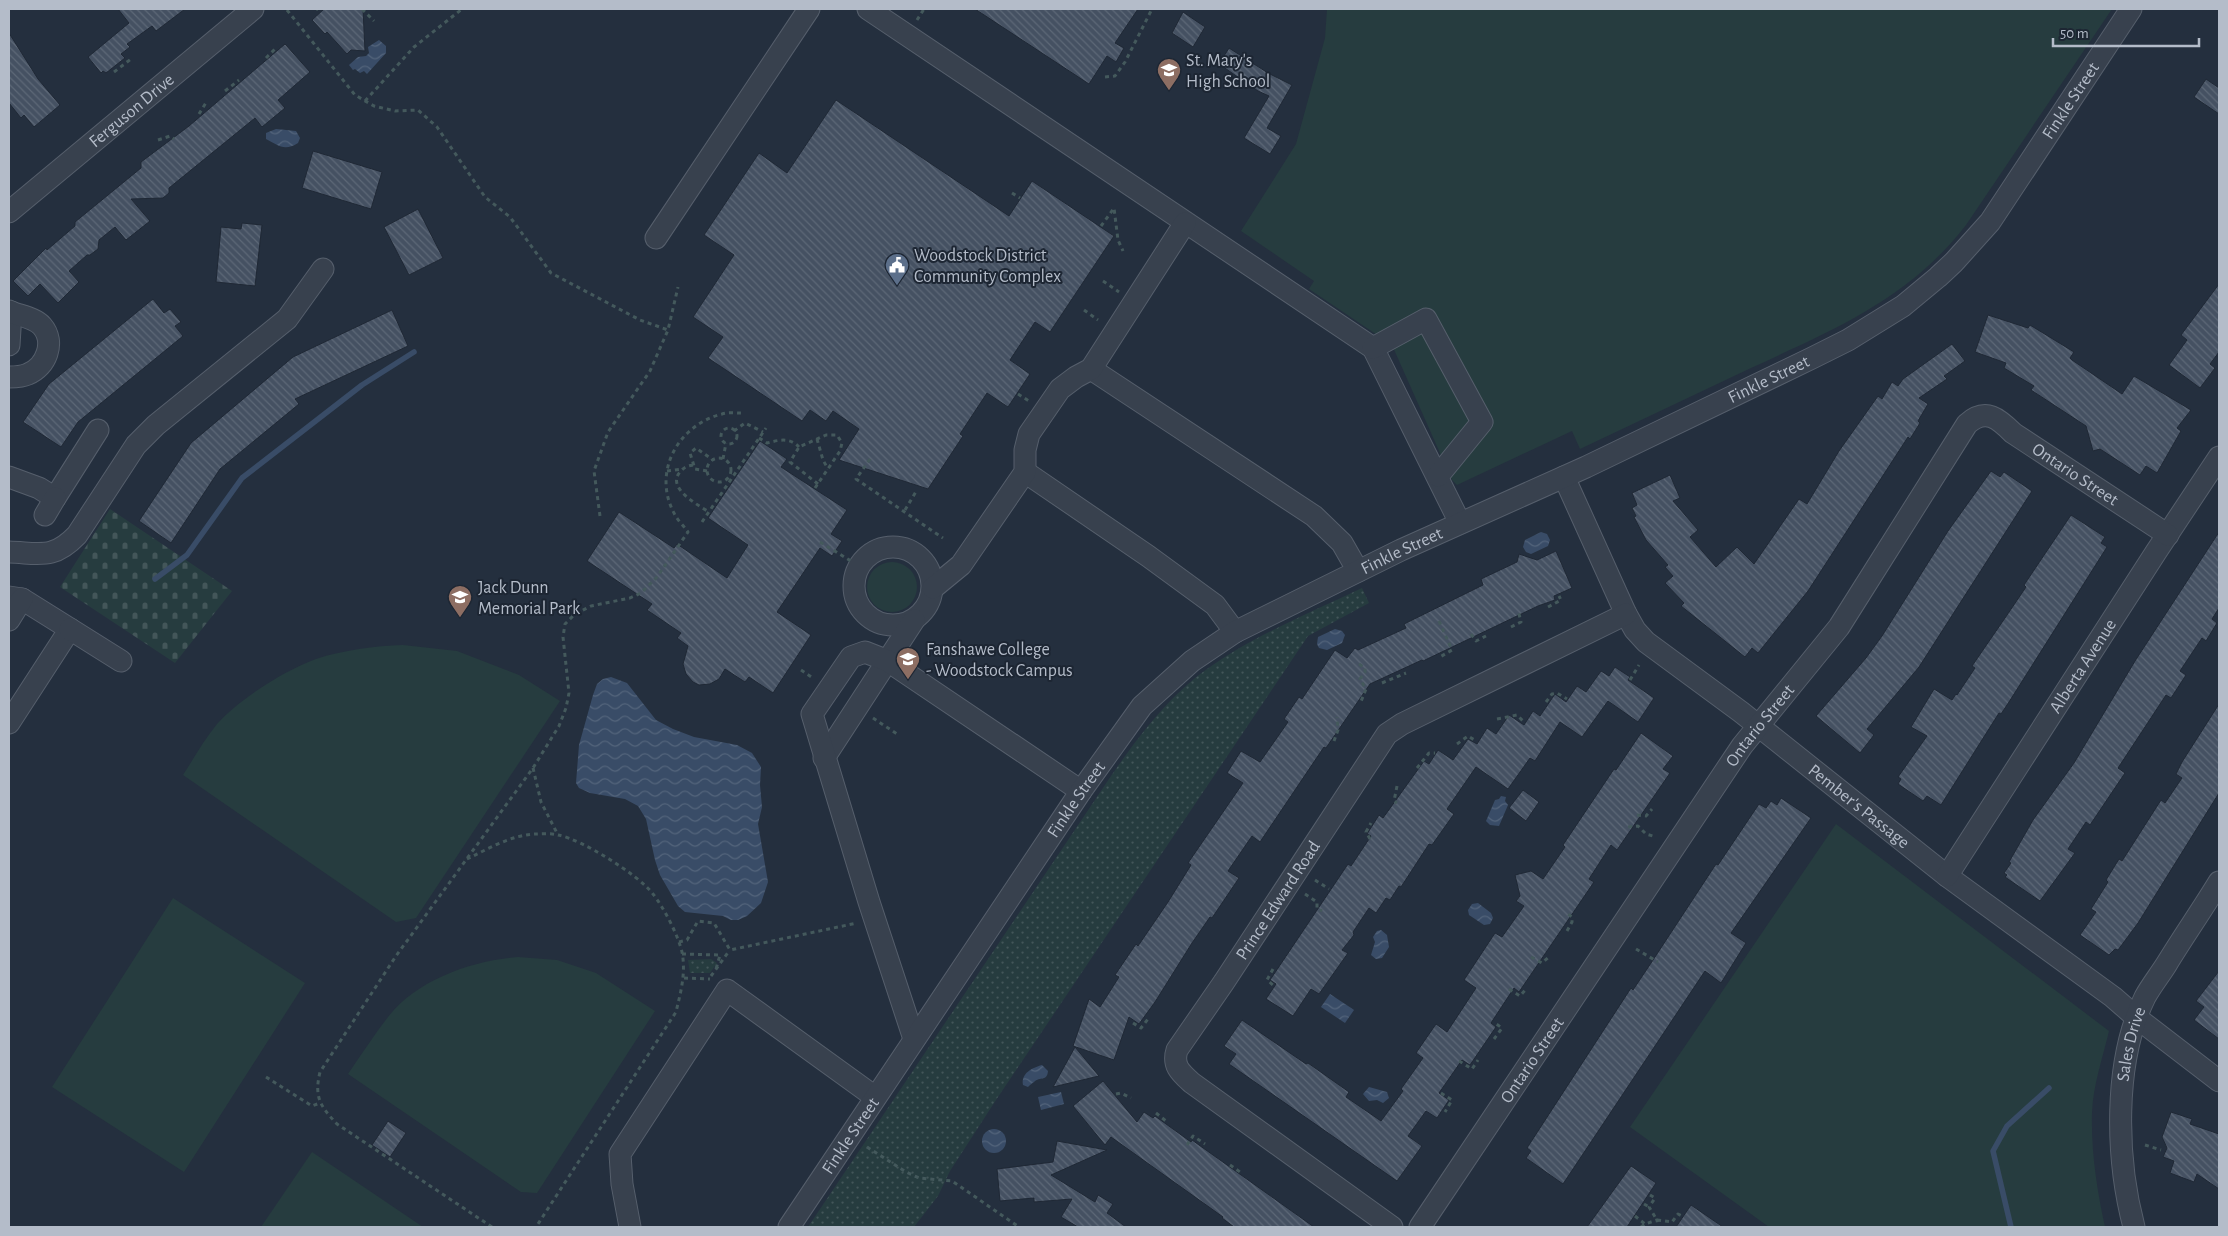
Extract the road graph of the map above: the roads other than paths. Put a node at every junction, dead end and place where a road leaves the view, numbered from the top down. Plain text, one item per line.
1 (253, 9) edge
2 (809, 9) edge
3 (868, 9) edge
4 (2131, 9) edge
5 (9, 211) edge
6 (1185, 224) junction
7 (656, 238) dead end
8 (323, 269) dead end
9 (10, 311) edge
10 (9, 345) edge
11 (1373, 348) junction
12 (1091, 369) junction
13 (9, 377) edge
14 (98, 430) dead end
15 (2219, 457) edge
16 (1025, 472) junction
17 (1438, 476) junction
18 (9, 477) edge
19 (1564, 477) junction
20 (1460, 523) junction
21 (2168, 535) junction
22 (9, 552) edge
23 (1358, 571) junction
24 (932, 588) junction
25 (15, 598) edge
26 (1626, 614) junction
27 (9, 620) edge
28 (914, 620) junction
29 (70, 629) junction
30 (1235, 632) junction
31 (121, 661) dead end
32 (888, 661) junction
33 (9, 723) edge
34 (1758, 725) junction
35 (824, 758) junction
36 (1081, 791) junction
37 (1947, 876) junction
38 (2219, 882) edge
39 (2136, 1018) junction
40 (914, 1040) junction
41 (2219, 1081) edge
42 (874, 1097) junction
43 (630, 1227) edge
44 (789, 1227) edge
45 (1392, 1227) edge
46 (1420, 1227) edge
47 (2134, 1227) edge

1 - 5 street, Ferguson Drive
2 - 7 street
3 - 6 street
4 - 19 street, Finkle Street
6 - 11 street
6 - 12 street
8 - 22 street
9 - 10 street
9 - 13 street
11 - 17 street
11 - 17 street
12 - 16 street
12 - 23 street
14 - 18 street
15 - 21 street, Alberta Avenue
16 - 24 street
16 - 30 street
17 - 20 street
19 - 20 street, Finkle Street
19 - 26 street, Pember's Passage
20 - 23 street, Finkle Street
21 - 34 street, Ontario Street
21 - 37 street, Alberta Avenue
23 - 30 street, Finkle Street
24 - 28 street
24 - 28 street
25 - 27 street
25 - 29 street
26 - 34 street, Pember's Passage
26 - 45 street, Prince Edward Road
28 - 32 street
29 - 31 street
29 - 33 street
30 - 36 street, Finkle Street
32 - 35 street
32 - 35 street
32 - 36 street
34 - 37 street, Pember's Passage
34 - 46 street, Ontario Street
35 - 40 street
36 - 40 street, Finkle Street
37 - 39 street, Pember's Passage
38 - 39 street, Sales Drive
39 - 41 street, Pember's Passage
39 - 47 street, Sales Drive
40 - 42 street, Finkle Street
42 - 43 street
42 - 44 street, Finkle Street

